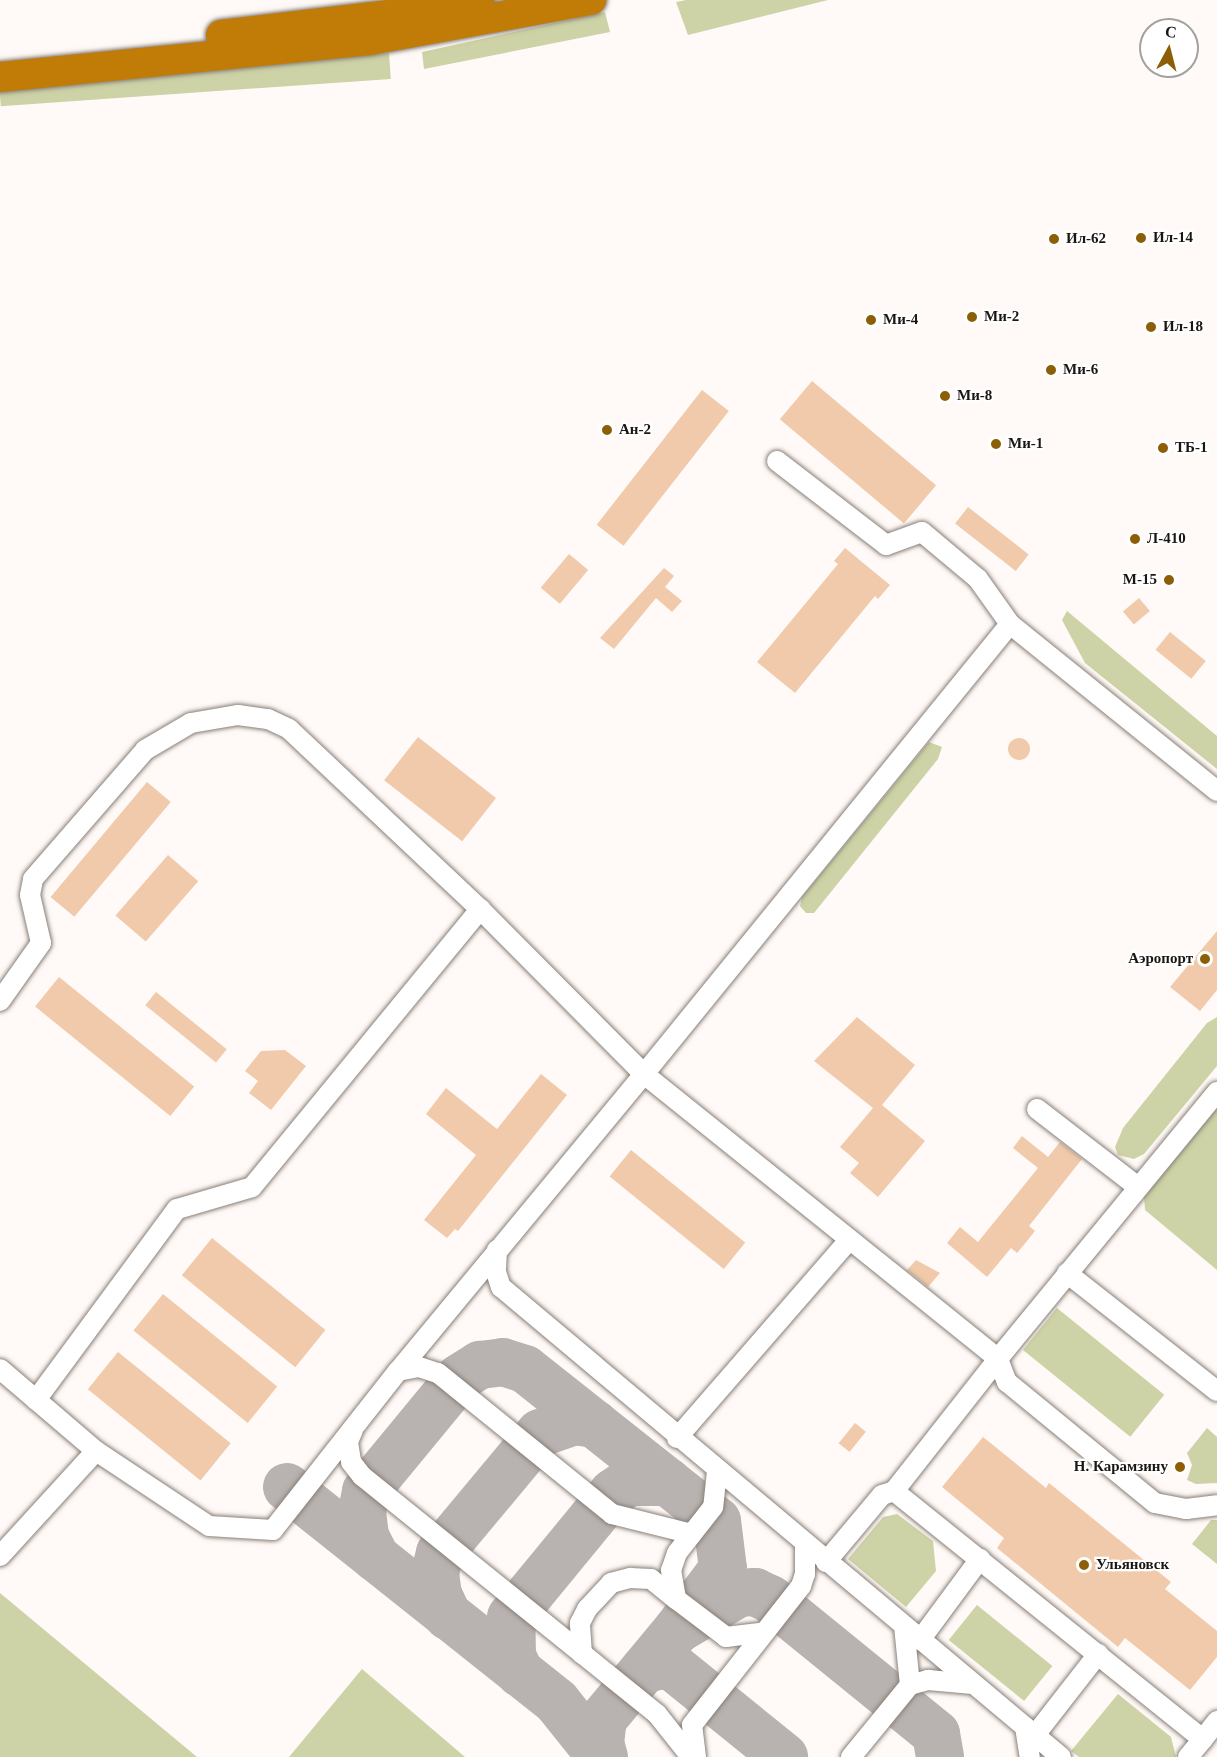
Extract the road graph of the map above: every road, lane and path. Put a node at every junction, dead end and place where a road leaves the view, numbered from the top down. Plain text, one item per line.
1 (479, 0) edge
2 (591, 0) edge
3 (0, 57) edge
4 (0, 77) edge
5 (777, 461) dead end
6 (1010, 624) junction
7 (1217, 791) edge
8 (480, 909) junction
9 (0, 1001) edge
10 (644, 1074) junction
11 (1217, 1092) edge
12 (1037, 1109) dead end
13 (1138, 1187) junction
14 (849, 1240) junction
15 (497, 1250) junction
16 (1067, 1273) junction
17 (998, 1359) junction
18 (0, 1369) edge
19 (398, 1371) junction
20 (1217, 1391) edge
21 (36, 1400) junction
22 (355, 1425) junction
23 (677, 1438) junction
24 (96, 1451) junction
25 (717, 1471) junction
26 (894, 1491) junction
27 (755, 1503) junction
28 (1217, 1505) edge
29 (713, 1507) junction
30 (683, 1532) junction
31 (805, 1544) junction
32 (0, 1556) edge
33 (980, 1559) junction
34 (833, 1568) junction
35 (801, 1586) junction
36 (676, 1599) junction
37 (587, 1609) junction
38 (539, 1620) junction
39 (904, 1626) junction
40 (764, 1632) junction
41 (726, 1637) junction
42 (920, 1640) junction
43 (582, 1654) junction
44 (1098, 1654) junction
45 (726, 1677) junction
46 (973, 1684) junction
47 (910, 1685) junction
48 (700, 1710) junction
49 (657, 1714) junction
50 (1217, 1721) edge
51 (1030, 1731) junction
52 (1203, 1739) junction
53 (691, 1757) edge
54 (696, 1757) edge
55 (851, 1757) edge
56 (1030, 1757) edge
57 (1061, 1757) edge
58 (1188, 1757) edge

1 - 3 highway
2 - 4 highway
5 - 6 street
6 - 7 street
6 - 10 street
8 - 9 street
8 - 10 street
8 - 21 street
10 - 14 street
10 - 15 street
11 - 13 street
12 - 13 street
13 - 16 street
14 - 17 street
14 - 23 street
15 - 19 street
15 - 23 street
16 - 17 street
16 - 20 street
17 - 26 street
17 - 28 street
18 - 21 street
19 - 22 street
19 - 30 street
21 - 24 street
22 - 24 street
22 - 38 street
23 - 25 street
24 - 32 street
25 - 27 street
25 - 29 street
26 - 33 street
26 - 34 street
27 - 29 street
27 - 31 street
29 - 30 street
30 - 36 street
31 - 34 street
31 - 35 street
33 - 42 street
33 - 44 street
34 - 35 street
34 - 39 street
35 - 40 street
36 - 37 street
36 - 41 street
37 - 38 street
37 - 43 street
38 - 43 street
39 - 42 street
39 - 47 street
40 - 41 street
40 - 45 street
41 - 45 street
42 - 46 street
43 - 49 street
44 - 51 street
44 - 52 street
45 - 48 street
46 - 47 street
46 - 51 street
47 - 55 street
48 - 49 street
48 - 54 street
49 - 53 street
50 - 52 street
51 - 56 street
51 - 57 street
52 - 58 street

